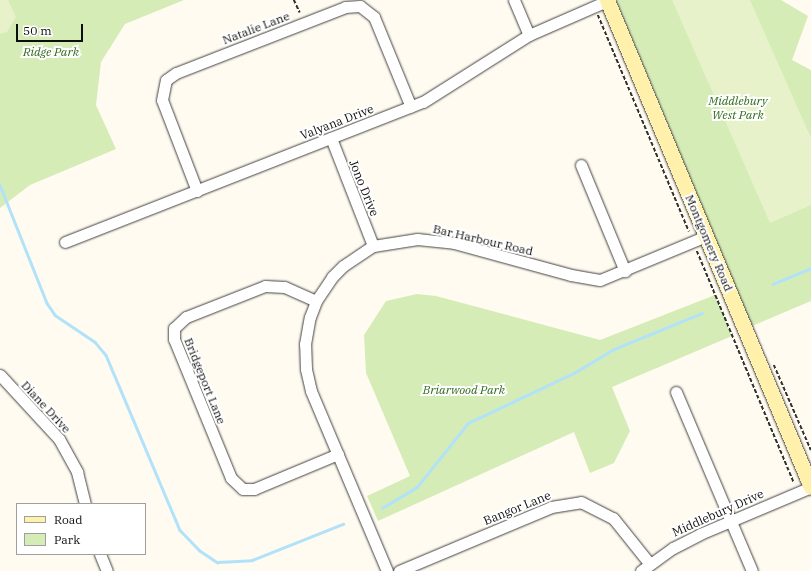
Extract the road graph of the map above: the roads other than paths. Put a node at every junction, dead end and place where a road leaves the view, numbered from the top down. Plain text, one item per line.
1 (514, 0) edge
2 (607, 0) edge
3 (529, 35) junction
4 (411, 107) junction
5 (331, 138) junction
6 (581, 165) dead end
7 (197, 191) junction
8 (706, 236) junction
9 (65, 242) dead end
10 (374, 246) junction
11 (625, 271) junction
12 (316, 301) junction
13 (0, 375) edge
14 (676, 392) dead end
15 (338, 454) junction
16 (811, 487) edge
17 (85, 503) edge
18 (731, 521) junction
19 (100, 555) edge
20 (649, 563) junction
21 (107, 571) edge
22 (387, 571) edge
23 (399, 571) edge
24 (640, 571) edge
25 (752, 571) edge

1 - 3 street
2 - 3 street, Valyana Drive
2 - 8 street, Montgomery Road
3 - 4 street, Valyana Drive
4 - 5 street, Valyana Drive
4 - 7 street, Natalie Lane
5 - 7 street, Valyana Drive
5 - 10 street, Jono Drive
6 - 11 street
7 - 9 street, Valyana Drive
8 - 11 street, Bar Harbour Road
8 - 16 street, Montgomery Road
10 - 11 street, Bar Harbour Road
10 - 12 street, Bar Harbour Road
12 - 15 street, Bar Harbour Road
12 - 15 street, Bridgeport Lane
13 - 17 street, Diane Drive
14 - 18 street
15 - 22 street, Bar Harbour Road
16 - 18 street, Middlebury Drive
18 - 20 street, Middlebury Drive
18 - 25 street
19 - 21 street
20 - 23 street, Bangor Lane
20 - 24 street, Middlebury Drive

